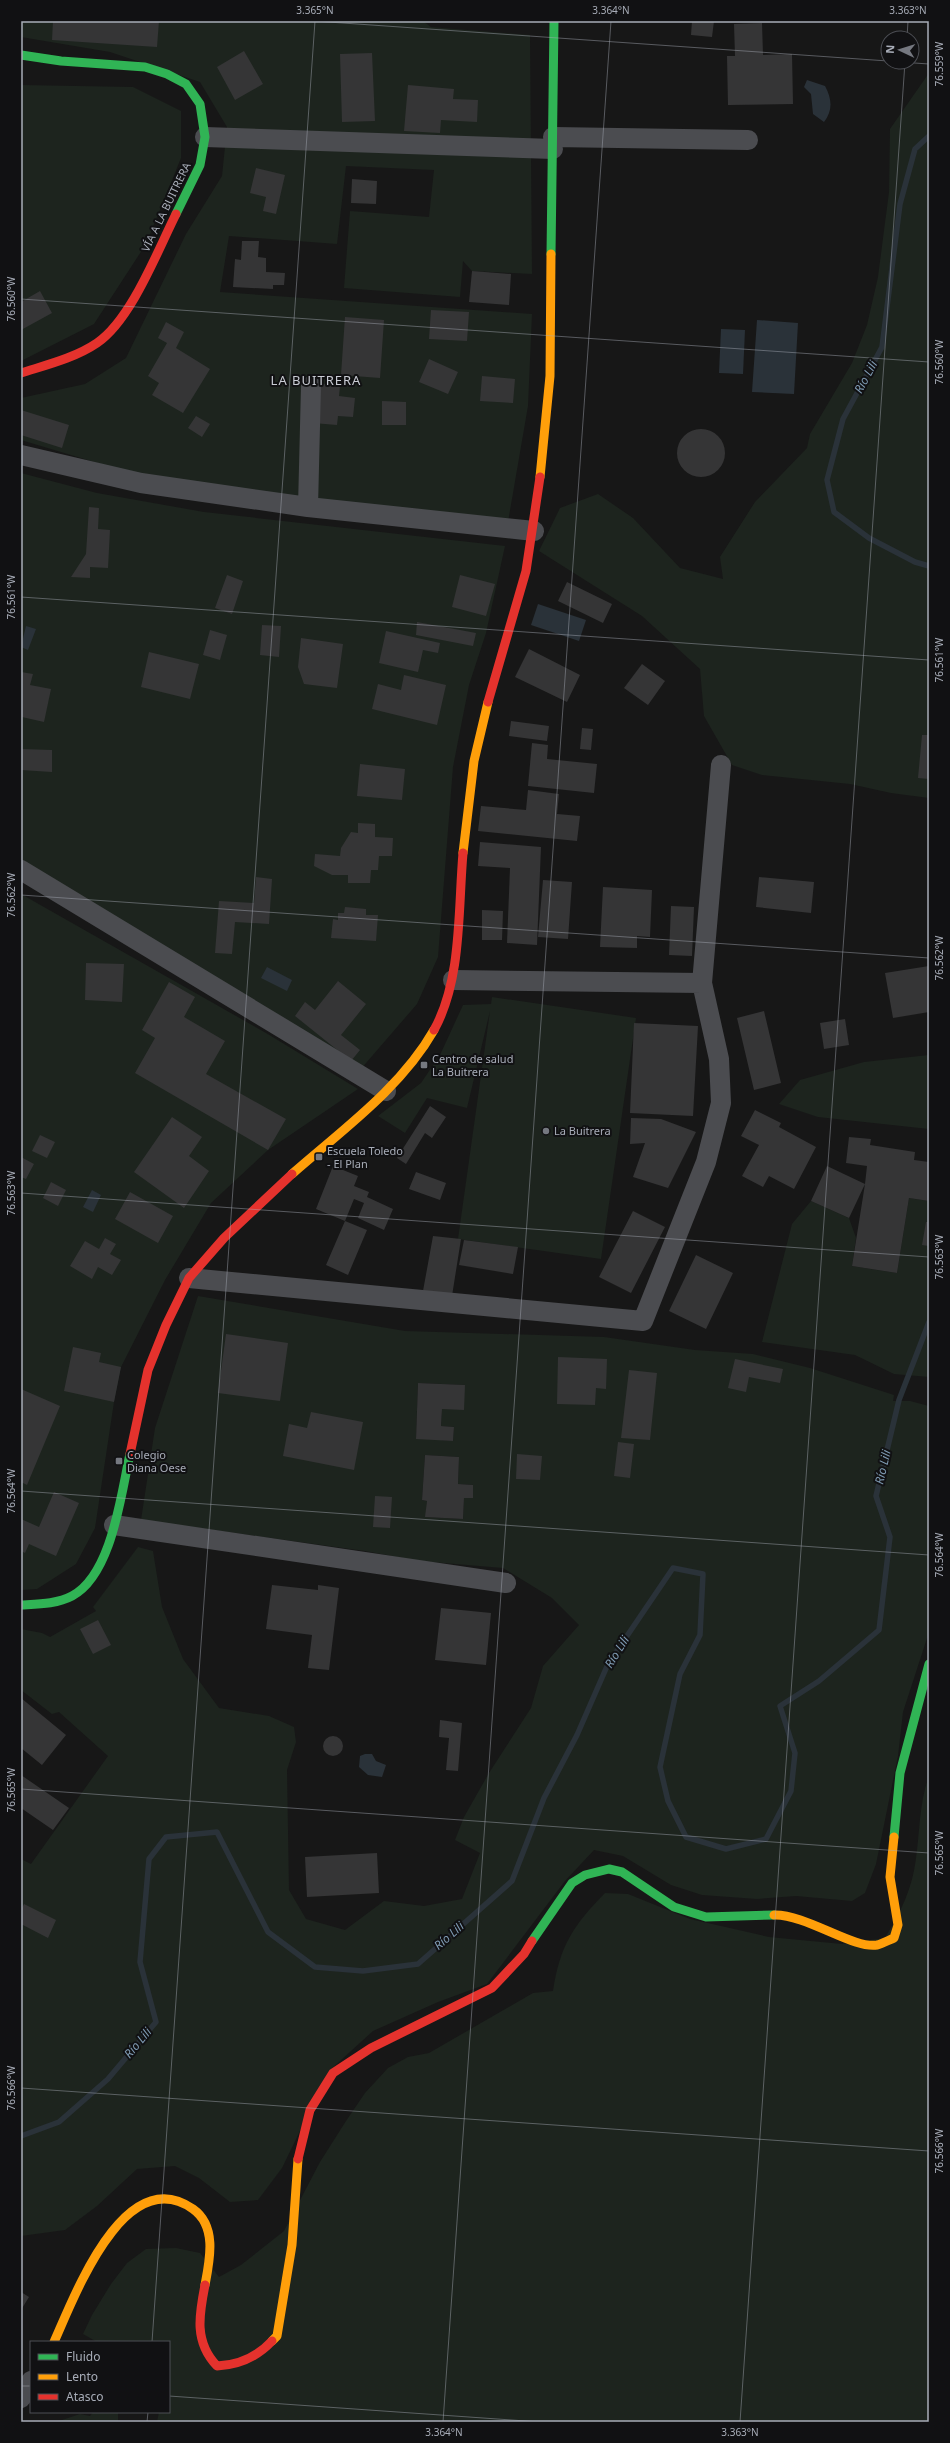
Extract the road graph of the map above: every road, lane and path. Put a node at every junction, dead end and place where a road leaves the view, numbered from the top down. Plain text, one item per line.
1 (554, 21) edge
2 (21, 55) edge
3 (205, 137) junction
4 (748, 140) dead end
5 (553, 143) junction
6 (21, 373) edge
7 (311, 386) dead end
8 (21, 455) edge
9 (308, 507) junction
10 (534, 531) junction
11 (721, 765) dead end
12 (21, 870) edge
13 (453, 980) junction
14 (702, 983) junction
15 (386, 1091) junction
16 (188, 1278) junction
17 (114, 1526) junction
18 (506, 1583) dead end
19 (24, 1606) edge
20 (929, 1664) edge
21 (54, 2341) edge
22 (30, 2383) edge
23 (21, 2398) edge

1 - 5 street
2 - 3 street, VÍA A LA BUITRERA
3 - 5 street
3 - 6 street, VÍA A LA BUITRERA
4 - 5 street
5 - 10 street
7 - 9 street
8 - 9 street
9 - 10 street
10 - 13 street
11 - 14 street
12 - 15 street
13 - 14 street
13 - 15 street
14 - 16 street
15 - 16 street
16 - 17 street
17 - 18 street
17 - 19 street
20 - 21 street
22 - 23 street

